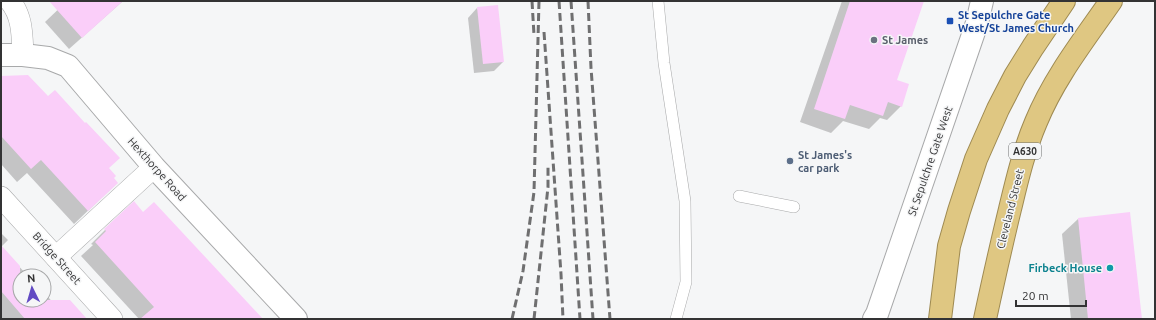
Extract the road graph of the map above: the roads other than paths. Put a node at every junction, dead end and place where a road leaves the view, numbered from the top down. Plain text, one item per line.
1 (10, 1) edge
2 (658, 1) edge
3 (982, 1) edge
4 (1064, 1) edge
5 (1110, 1) edge
6 (1, 55) edge
7 (23, 55) junction
8 (154, 167) junction
9 (739, 196) dead end
10 (1, 197) edge
11 (794, 207) dead end
12 (56, 256) junction
13 (112, 319) edge
14 (296, 319) edge
15 (676, 319) edge
16 (874, 319) edge
17 (940, 319) edge
18 (985, 319) edge

1 - 7 street
2 - 15 lane
3 - 16 street, St Sepulchre Gate West
4 - 17 highway
5 - 18 highway, Cleveland Street / A630
6 - 7 street, Hexthorpe Road
7 - 8 street, Hexthorpe Road
8 - 12 street
8 - 14 street, Hexthorpe Road
9 - 11 lane
10 - 12 street, Bridge Street
12 - 13 street, Bridge Street

